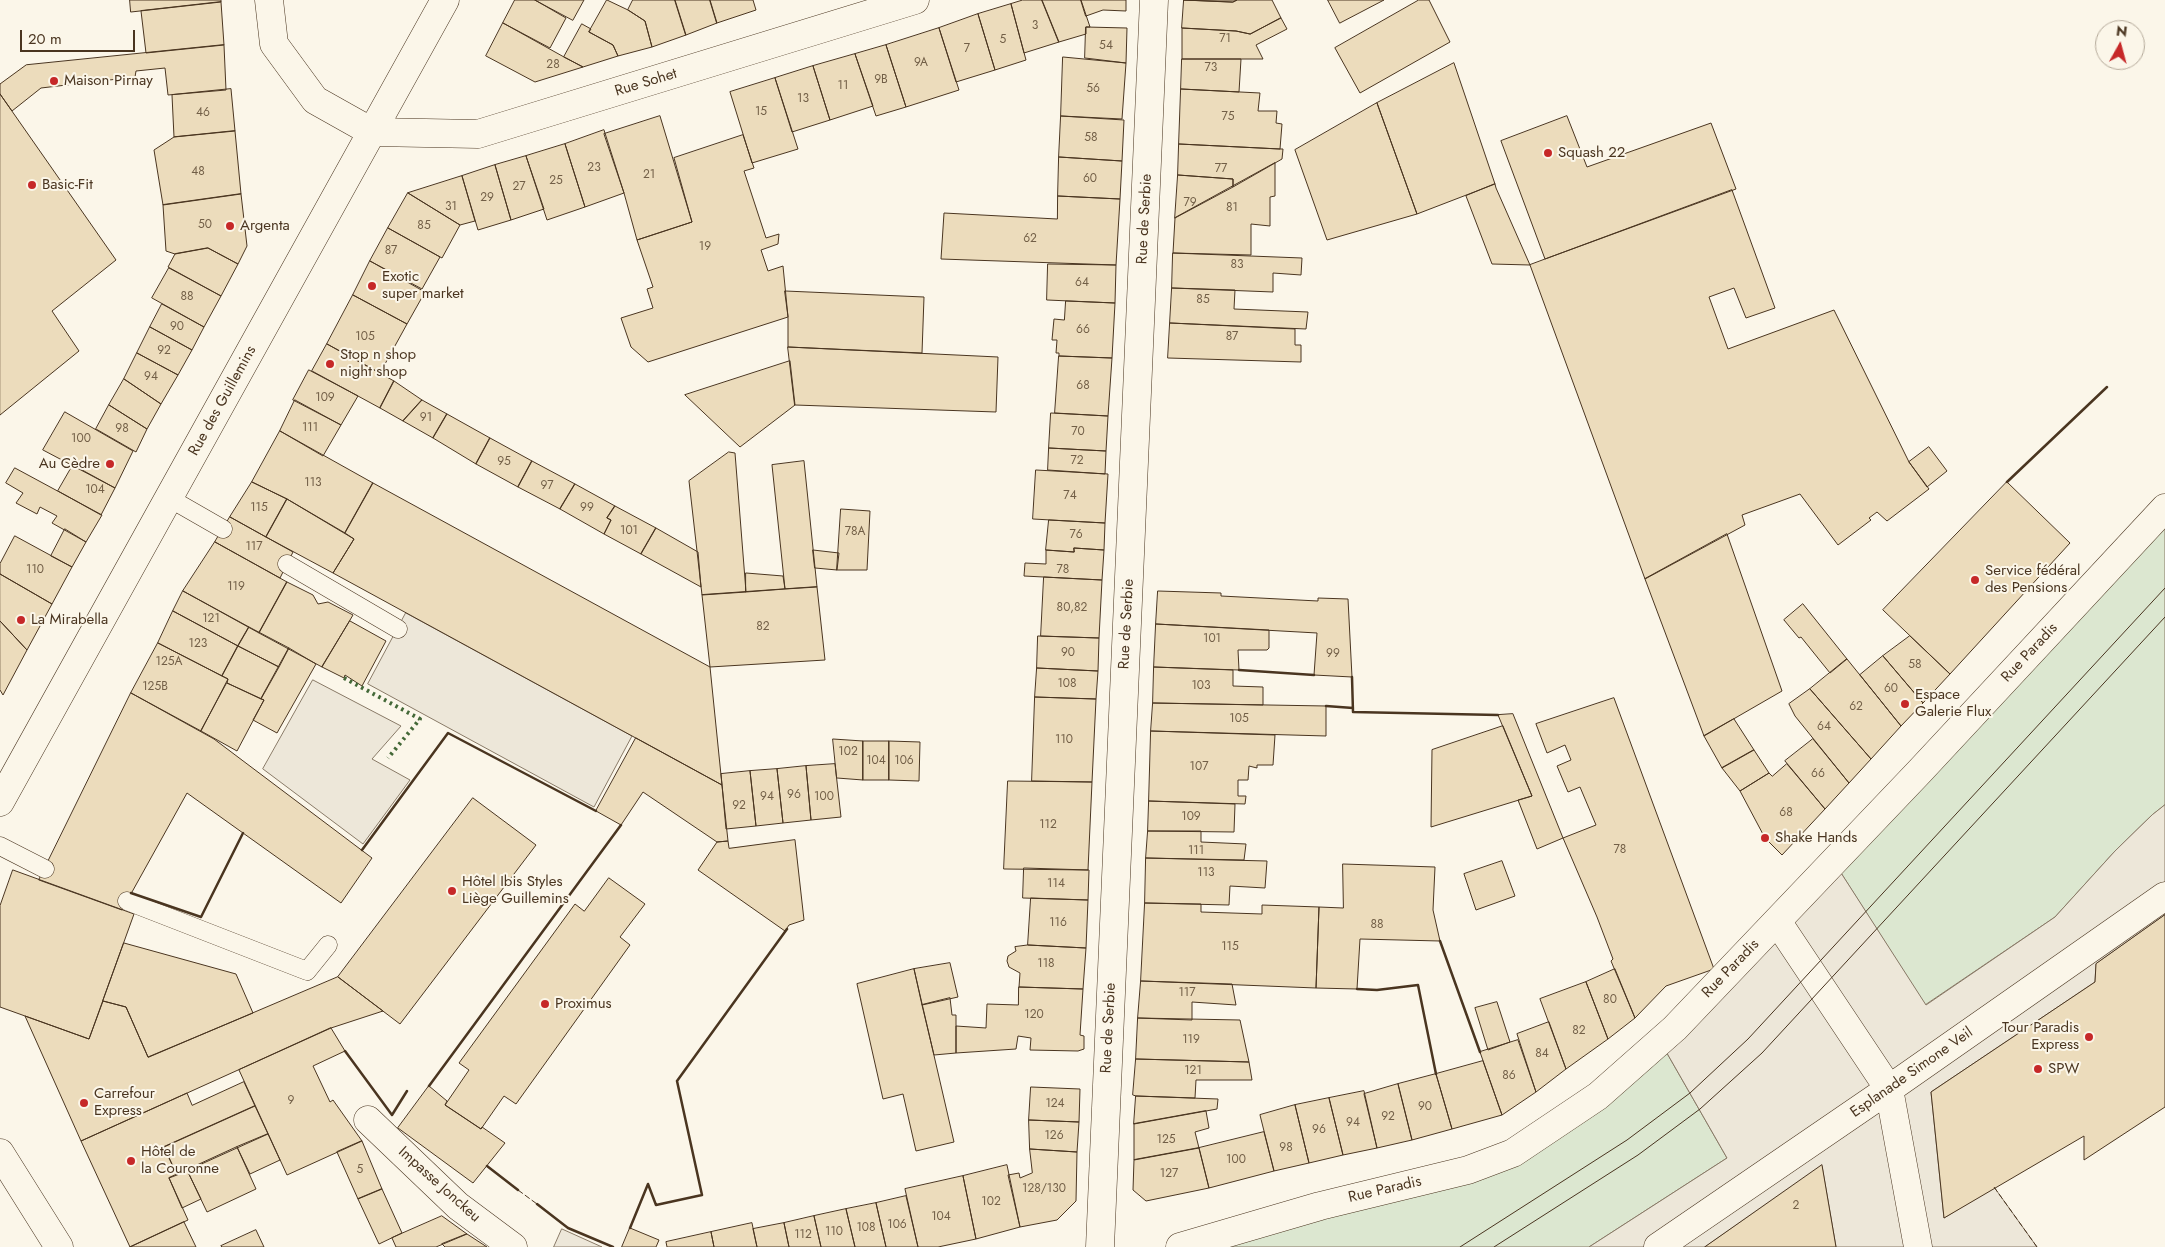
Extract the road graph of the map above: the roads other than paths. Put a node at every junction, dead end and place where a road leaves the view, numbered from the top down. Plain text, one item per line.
1 (269, 0) edge
2 (445, 0) edge
3 (915, 0) edge
4 (1154, 0) edge
5 (372, 132) junction
6 (169, 498) junction
7 (2165, 508) edge
8 (223, 530) dead end
9 (287, 564) dead end
10 (398, 628) dead end
11 (0, 802) edge
12 (0, 846) edge
13 (45, 869) dead end
14 (2165, 896) edge
15 (127, 901) dead end
16 (1777, 921) junction
17 (328, 945) dead end
18 (1889, 1089) junction
19 (368, 1120) dead end
20 (0, 1152) edge
21 (59, 1247) edge
22 (513, 1247) edge
23 (1100, 1247) edge
24 (1180, 1247) edge
25 (1658, 1247) edge
26 (1918, 1247) edge

1 - 5 street
2 - 5 street, Rue des Guillemins
3 - 5 street, Rue Sohet
4 - 23 street, Rue de Serbie
5 - 6 street, Rue des Guillemins
6 - 8 lane
6 - 11 street, Rue des Guillemins
7 - 16 street, Rue Paradis
9 - 10 lane
12 - 13 lane
14 - 18 street, Esplanade Simone Veil
15 - 17 lane
16 - 18 street
16 - 24 street, Rue Paradis
18 - 25 street, Esplanade Simone Veil
18 - 26 street
19 - 22 street, Impasse Jonckeu
20 - 21 street

